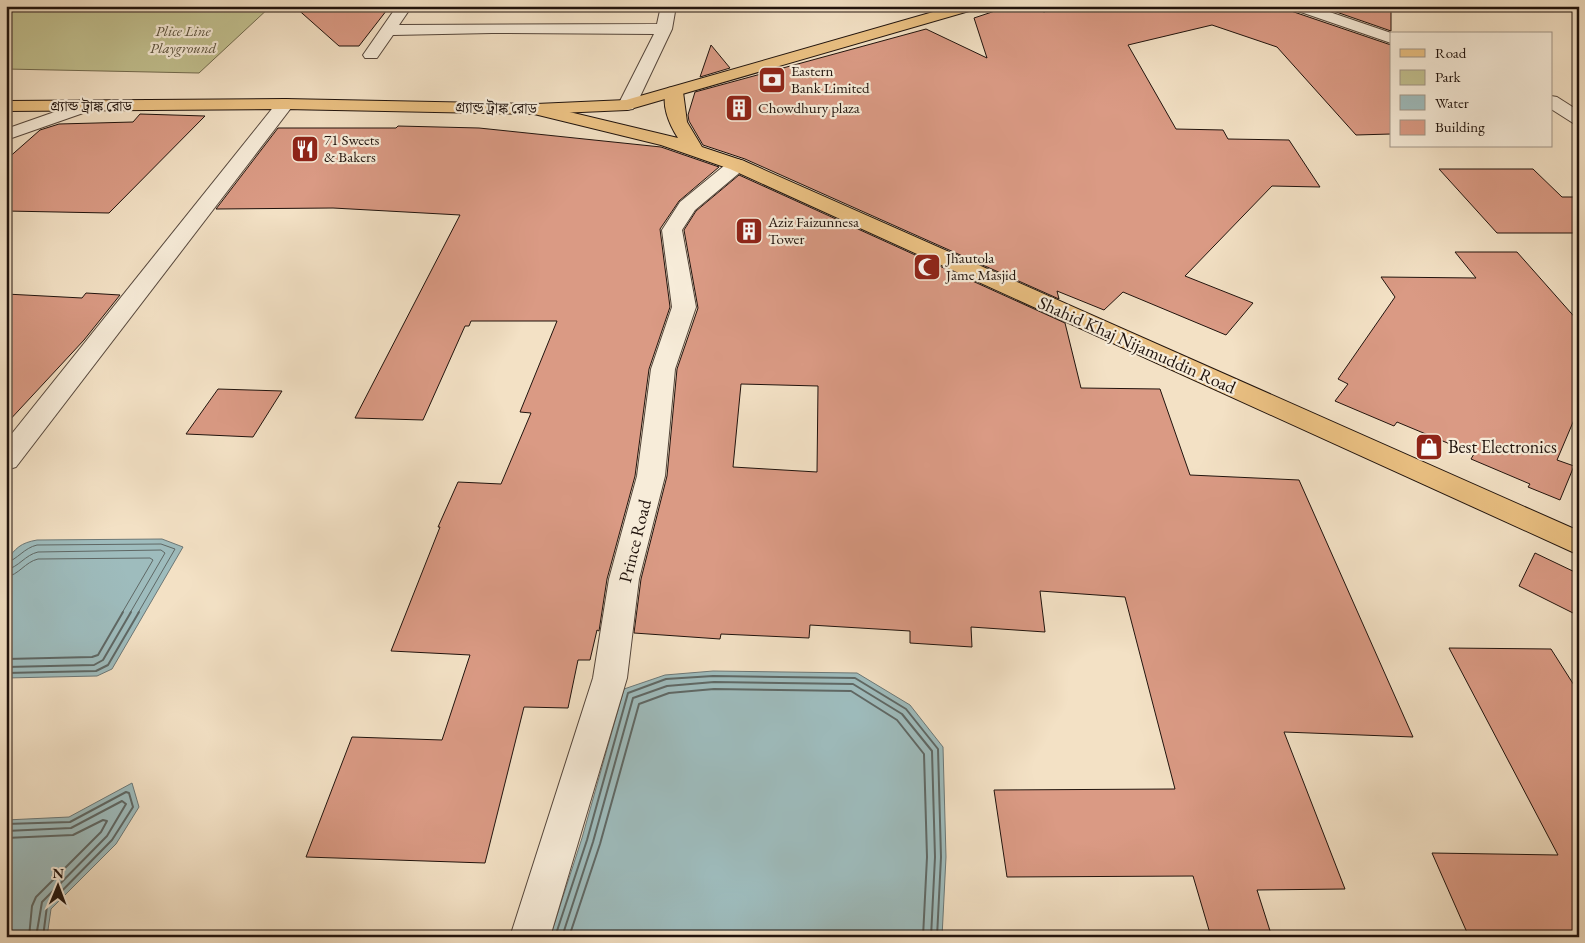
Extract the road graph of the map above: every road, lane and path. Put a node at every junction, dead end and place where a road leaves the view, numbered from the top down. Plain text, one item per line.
1 (405, 6) edge
2 (669, 6) edge
3 (971, 6) edge
4 (1297, 6) edge
5 (664, 29) junction
6 (388, 30) junction
7 (1390, 38) edge
8 (370, 55) dead end
9 (674, 92) junction
10 (1552, 102) edge
11 (285, 104) junction
12 (627, 105) junction
13 (6, 106) edge
14 (83, 107) junction
15 (536, 109) junction
16 (1579, 119) edge
17 (6, 135) edge
18 (694, 149) junction
19 (737, 165) junction
20 (6, 460) edge
21 (1579, 544) edge
22 (530, 937) edge

1 - 6 street
2 - 5 street
3 - 9 main road, গ্র্যান্ড ট্রাঙ্ক রোড
4 - 7 street
5 - 6 street
5 - 12 street
6 - 8 street
9 - 12 main road, গ্র্যান্ড ট্রাঙ্ক রোড
9 - 18 main road
10 - 16 street
11 - 14 main road, গ্র্যান্ড ট্রাঙ্ক রোড
11 - 15 main road, গ্র্যান্ড ট্রাঙ্ক রোড
11 - 20 street
12 - 15 main road, গ্র্যান্ড ট্রাঙ্ক রোড
13 - 14 main road, গ্র্যান্ড ট্রাঙ্ক রোড
14 - 17 street
15 - 18 main road, Shahid Khaj Nijamuddin Road
18 - 19 main road, Shahid Khaj Nijamuddin Road
19 - 21 main road, Shahid Khaj Nijamuddin Road
19 - 22 street, Prince Road

